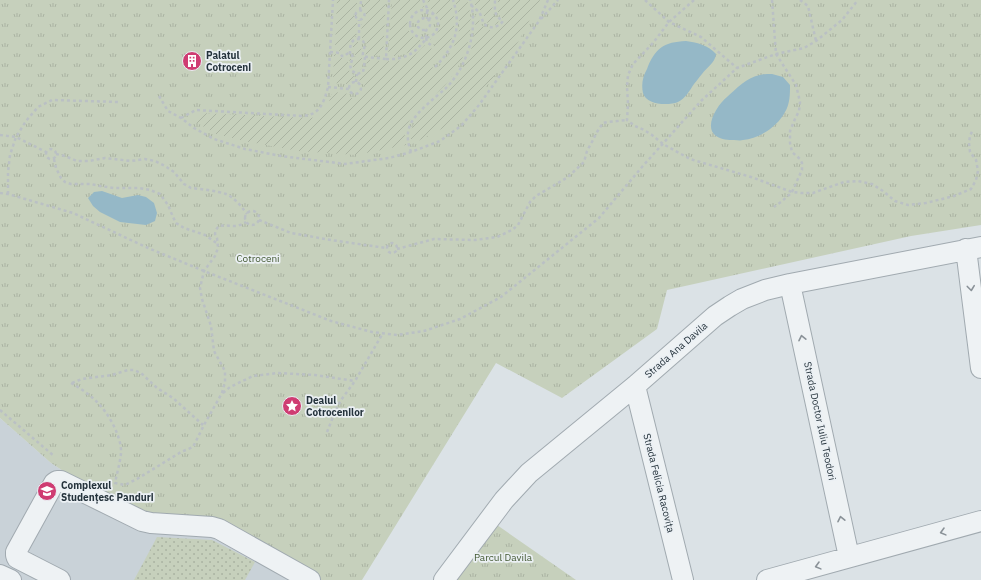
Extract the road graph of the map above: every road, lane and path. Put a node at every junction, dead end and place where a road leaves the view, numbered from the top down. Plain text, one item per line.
1 (333, 0) edge
2 (361, 0) edge
3 (389, 0) edge
4 (423, 0) edge
5 (453, 0) edge
6 (470, 0) edge
7 (495, 0) edge
8 (548, 0) edge
9 (558, 0) edge
10 (645, 0) edge
11 (694, 0) edge
12 (772, 0) edge
13 (800, 0) edge
14 (858, 0) edge
15 (472, 5) junction
16 (360, 10) junction
17 (427, 10) junction
18 (433, 13) junction
19 (359, 20) junction
20 (428, 20) junction
21 (539, 21) junction
22 (669, 22) junction
23 (427, 30) junction
24 (432, 35) junction
25 (426, 38) junction
26 (358, 39) junction
27 (816, 41) junction
28 (432, 46) dead end
29 (330, 52) junction
30 (350, 54) junction
31 (776, 54) junction
32 (365, 57) junction
33 (386, 58) junction
34 (435, 67) dead end
35 (737, 68) junction
36 (357, 74) junction
37 (356, 82) junction
38 (328, 87) junction
39 (349, 89) junction
40 (159, 96) dead end
41 (119, 102) dead end
42 (181, 118) junction
43 (627, 120) junction
44 (973, 128) dead end
45 (0, 135) edge
46 (16, 137) junction
47 (663, 144) junction
48 (46, 152) junction
49 (411, 152) junction
50 (56, 154) junction
51 (54, 159) junction
52 (792, 192) junction
53 (0, 193) edge
54 (8, 194) junction
55 (774, 207) dead end
56 (247, 214) junction
57 (258, 220) junction
58 (246, 222) junction
59 (218, 244) junction
60 (386, 248) junction
61 (973, 248) edge
62 (397, 249) junction
63 (204, 271) junction
64 (790, 284) junction
65 (383, 333) junction
66 (981, 368) edge
67 (355, 381) junction
68 (635, 386) junction
69 (222, 393) junction
70 (0, 410) edge
71 (204, 425) junction
72 (327, 432) dead end
73 (54, 456) dead end
74 (981, 521) edge
75 (849, 557) junction
76 (0, 575) edge
77 (11, 580) edge
78 (60, 580) edge
79 (310, 580) edge
80 (444, 580) edge
81 (684, 580) edge
82 (767, 580) edge

1 - 29 path
2 - 16 path
3 - 33 path
4 - 17 path
5 - 34 path
6 - 15 path
7 - 15 path
8 - 21 path
9 - 21 path
10 - 22 path
11 - 22 path
12 - 31 path
13 - 27 path
14 - 27 path
15 - 49 path
16 - 19 path
16 - 19 path
17 - 18 path
17 - 20 path
17 - 25 path
18 - 20 path
18 - 24 path
19 - 26 path
20 - 23 path
20 - 23 path
21 - 49 path
22 - 35 path
22 - 43 path
23 - 24 path
23 - 25 path
24 - 25 path
25 - 28 path
25 - 33 path
26 - 30 path
26 - 32 path
27 - 31 path
29 - 30 path
29 - 38 path
30 - 36 path
31 - 35 path
31 - 52 path
32 - 33 path
32 - 36 path
35 - 47 path
36 - 37 path
37 - 39 path
37 - 39 path
38 - 39 path
38 - 42 path
40 - 42 path
41 - 46 path
42 - 49 path
43 - 47 path
43 - 62 path
44 - 52 path
45 - 46 path
46 - 48 path
46 - 54 path
47 - 52 path
47 - 65 path
48 - 50 path
48 - 51 path
50 - 51 path
50 - 56 path
51 - 59 path
52 - 55 path
53 - 54 path
54 - 63 path
56 - 57 path
56 - 58 path
57 - 58 path
57 - 60 path
58 - 59 path
59 - 63 path
60 - 62 path
60 - 62 path
61 - 64 street, Strada Ana Davila
61 -> 66 street
63 - 65 path
63 - 69 path
64 - 68 street, Strada Ana Davila
75 -> 64 street, Strada Doctor Iuliu Teodori
65 - 67 path
67 - 69 path
67 - 72 path
68 - 80 street, Strada Ana Davila
68 - 81 street, Strada Felicia Racovița
69 - 71 path
70 - 73 path
71 - 71 path
74 -> 75 street
75 -> 82 street
76 - 77 street
78 - 79 street

